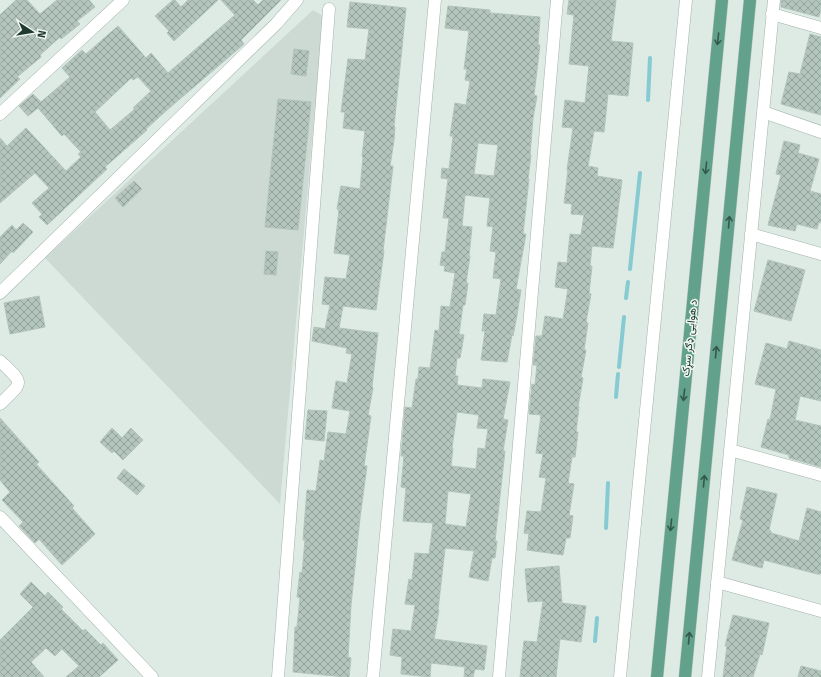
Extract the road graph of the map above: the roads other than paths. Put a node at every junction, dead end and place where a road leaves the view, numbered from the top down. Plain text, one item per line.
1 (123, 0) edge
2 (297, 0) edge
3 (435, 0) edge
4 (557, 0) edge
5 (686, 0) edge
6 (722, 0) edge
7 (750, 0) edge
8 (774, 0) edge
9 (329, 9) dead end
10 (772, 14) junction
11 (821, 28) edge
12 (763, 112) junction
13 (0, 114) edge
14 (821, 132) edge
15 (751, 234) junction
16 (821, 254) edge
17 (0, 293) edge
18 (0, 361) edge
19 (0, 404) edge
20 (730, 450) junction
21 (821, 475) edge
22 (0, 517) edge
23 (718, 582) junction
24 (821, 611) edge
25 (152, 677) edge
26 (278, 677) edge
27 (373, 677) edge
28 (499, 677) edge
29 (620, 677) edge
30 (657, 677) edge
31 (685, 677) edge
32 (708, 677) edge

1 - 13 street
2 - 17 street
3 - 27 street
4 - 28 street
5 - 29 street
6 -> 30 main road, د هوایی ډګر سړک
31 -> 7 main road
8 - 10 street
9 - 26 street
10 - 11 street
10 - 12 street
12 - 14 street
12 - 15 street
15 - 16 street
15 - 20 street
18 - 19 street
20 - 21 street
20 - 23 street
22 - 25 street
23 - 24 street
23 - 32 street

